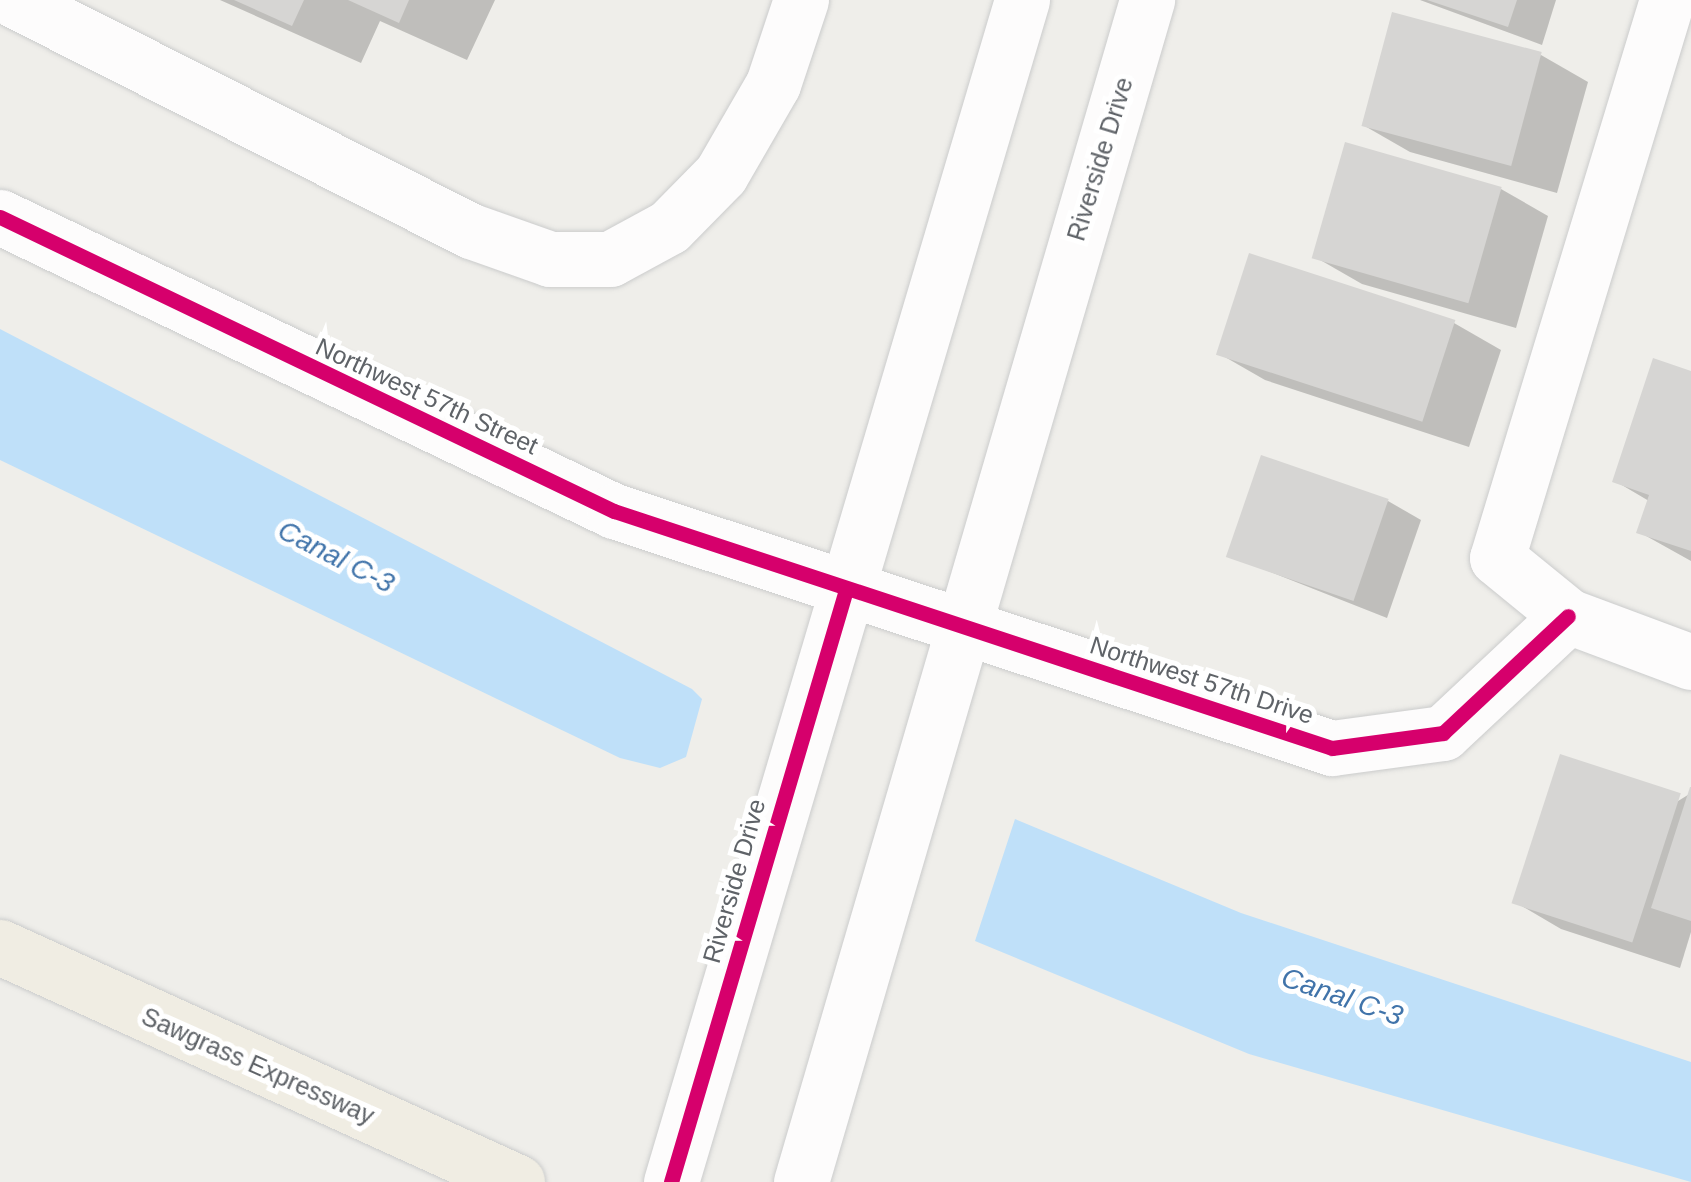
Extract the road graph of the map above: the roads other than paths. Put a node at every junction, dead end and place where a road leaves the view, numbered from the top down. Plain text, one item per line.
1 (14, 0) edge
2 (801, 0) edge
3 (1022, 0) edge
4 (1147, 0) edge
5 (1667, 0) edge
6 (0, 217) edge
7 (845, 593) junction
8 (1568, 616) junction
9 (960, 629) junction
10 (1691, 662) edge
11 (0, 947) edge
12 (499, 1174) edge
13 (671, 1182) edge
14 (801, 1182) edge

1 - 2 street
3 - 7 street, Riverside Drive
4 - 9 street, Riverside Drive
5 - 8 street
6 - 7 street, Northwest 57th Street
7 - 9 street, Northwest 57th Drive
7 - 13 street, Riverside Drive
8 - 9 street, Northwest 57th Drive
8 - 10 street
9 - 14 street, Riverside Drive
11 - 12 highway, Sawgrass Expressway

